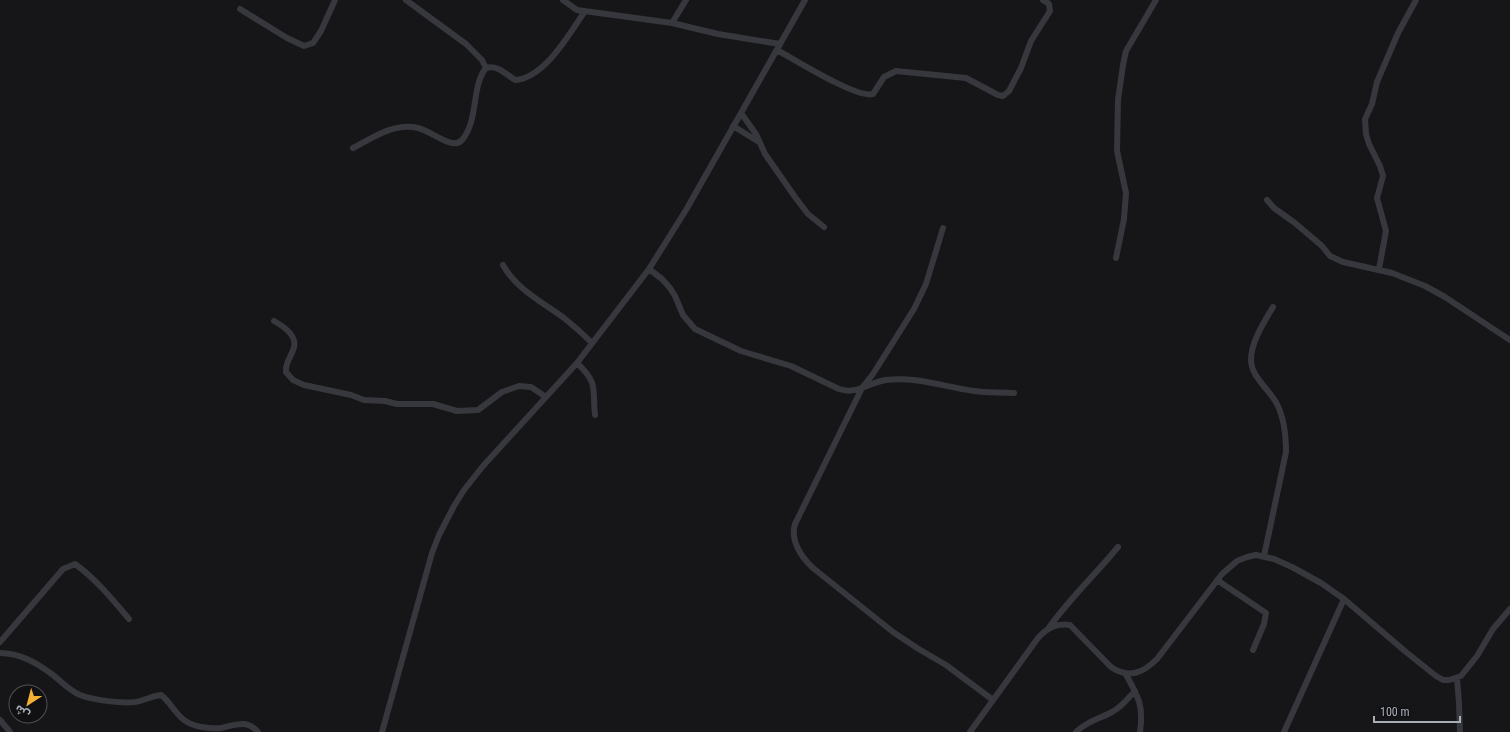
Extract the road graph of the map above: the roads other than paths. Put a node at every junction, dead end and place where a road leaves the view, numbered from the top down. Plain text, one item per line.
1 (335, 0) edge
2 (406, 0) edge
3 (563, 0) edge
4 (686, 0) edge
5 (805, 0) edge
6 (1042, 0) edge
7 (1156, 0) edge
8 (1416, 0) edge
9 (240, 9) dead end
10 (585, 11) junction
11 (672, 23) junction
12 (778, 47) junction
13 (486, 68) junction
14 (741, 113) junction
15 (733, 126) junction
16 (760, 143) junction
17 (353, 148) dead end
18 (1267, 200) dead end
19 (824, 227) dead end
20 (943, 228) dead end
21 (1116, 258) dead end
22 (503, 265) dead end
23 (649, 269) junction
24 (1379, 269) junction
25 (1273, 307) dead end
26 (274, 320) dead end
27 (1510, 340) edge
28 (592, 343) junction
29 (577, 363) junction
30 (862, 388) junction
31 (1014, 393) dead end
32 (546, 397) junction
33 (595, 415) dead end
34 (1118, 547) dead end
35 (1264, 556) junction
36 (1217, 580) junction
37 (1344, 599) junction
38 (1510, 609) edge
39 (130, 619) dead end
40 (1048, 629) junction
41 (0, 642) edge
42 (1253, 650) dead end
43 (0, 653) edge
44 (1125, 673) junction
45 (1457, 678) junction
46 (1135, 691) junction
47 (993, 700) junction
48 (0, 720) edge
49 (10, 732) edge
50 (258, 732) edge
51 (382, 732) edge
52 (970, 732) edge
53 (1076, 732) edge
54 (1140, 732) edge
55 (1284, 732) edge
56 (1460, 732) edge

1 - 9 street
2 - 13 street
3 - 10 street
4 - 11 street
5 - 12 street
6 - 12 street
7 - 21 street
8 - 24 street
10 - 11 street
10 - 13 street
11 - 12 street
12 - 14 street
13 - 17 street
14 - 15 street
14 - 16 street
15 - 16 street
15 - 23 street
16 - 19 street
18 - 24 street
20 - 30 street
22 - 28 street
23 - 28 street
23 - 30 street
24 - 27 street
25 - 35 street
26 - 32 street
28 - 29 street
29 - 32 street
29 - 33 street
30 - 31 street
30 - 47 street
32 - 51 street
34 - 40 street
35 - 36 street
35 - 37 street
36 - 42 street
36 - 44 street
37 - 45 street
37 - 55 street
38 - 45 street
39 - 41 street
40 - 44 street
40 - 47 street
43 - 50 street
44 - 46 street
45 - 56 street
46 - 53 street
46 - 54 street
47 - 52 street
48 - 49 street

